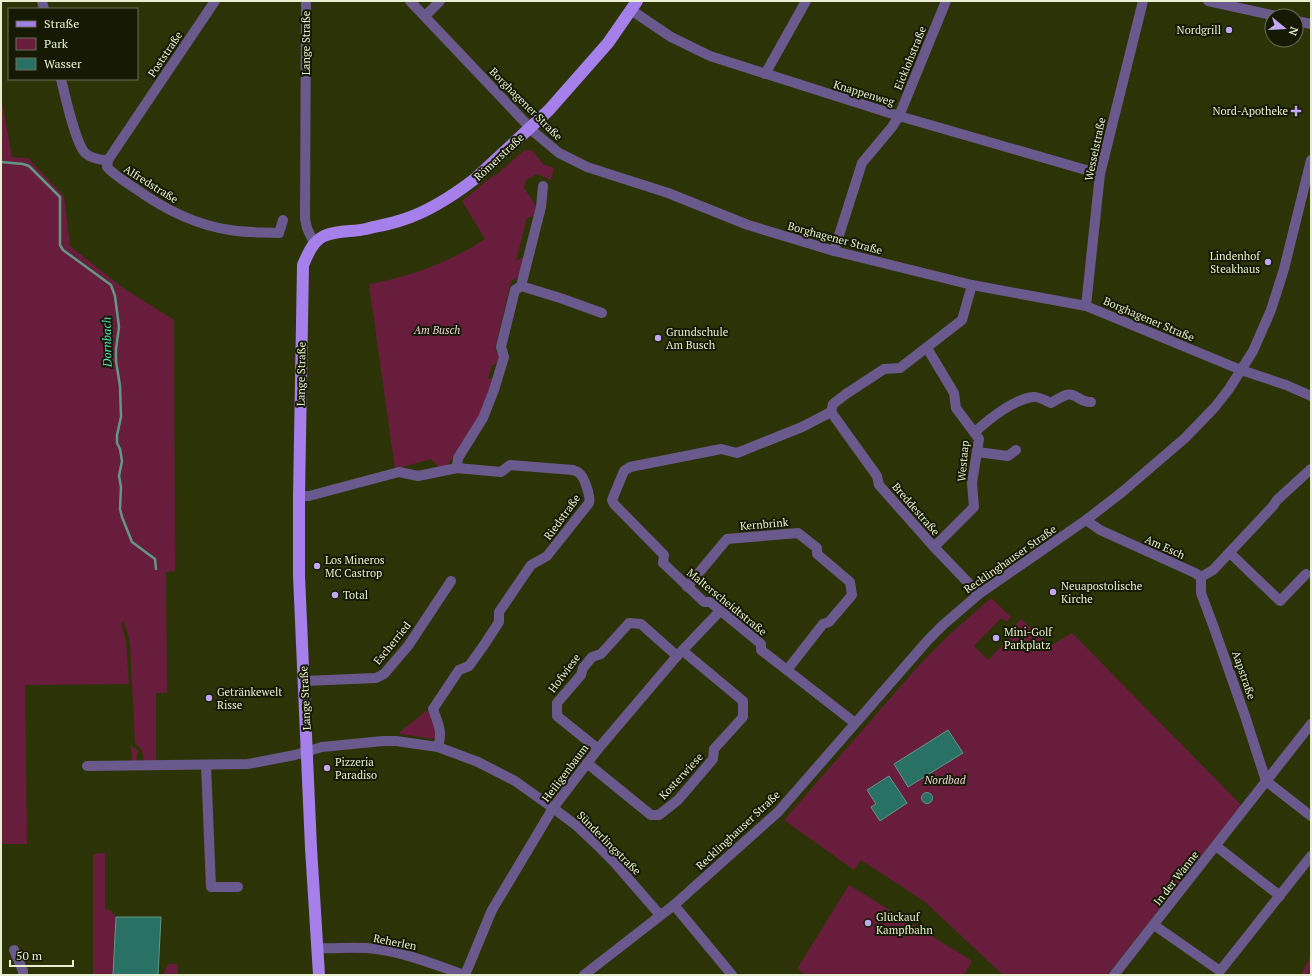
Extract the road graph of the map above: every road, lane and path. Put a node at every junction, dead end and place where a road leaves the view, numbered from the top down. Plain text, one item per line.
1 (215, 1) edge
2 (306, 1) edge
3 (410, 1) edge
4 (440, 1) edge
5 (806, 1) edge
6 (946, 1) edge
7 (1143, 1) edge
8 (1208, 1) edge
9 (634, 6) edge
10 (1264, 13) edge
11 (425, 16) junction
12 (765, 74) junction
13 (61, 80) edge
14 (899, 116) junction
15 (530, 128) junction
16 (108, 160) junction
17 (1311, 160) edge
18 (1100, 174) junction
19 (543, 186) dead end
20 (283, 220) dead end
21 (314, 243) junction
22 (834, 251) junction
23 (972, 285) junction
24 (520, 286) junction
25 (1086, 306) junction
26 (602, 313) dead end
27 (927, 348) junction
28 (1241, 370) junction
29 (1311, 396) edge
30 (1091, 402) dead end
31 (831, 412) junction
32 (975, 432) junction
33 (1016, 450) dead end
34 (977, 452) junction
35 (457, 468) junction
36 (1311, 469) edge
37 (299, 496) junction
38 (1086, 520) junction
39 (934, 547) junction
40 (1230, 552) junction
41 (1306, 574) dead end
42 (1201, 577) junction
43 (451, 581) dead end
44 (687, 586) junction
45 (979, 594) junction
46 (720, 611) junction
47 (680, 653) junction
48 (787, 670) junction
49 (304, 681) junction
50 (855, 723) junction
51 (1311, 724) edge
52 (438, 747) junction
53 (598, 749) junction
54 (307, 752) junction
55 (588, 763) junction
56 (206, 765) junction
57 (87, 766) dead end
58 (1266, 781) junction
59 (553, 808) junction
60 (1311, 816) edge
61 (1216, 846) junction
62 (1311, 856) edge
63 (238, 887) dead end
64 (1280, 896) junction
65 (674, 905) junction
66 (660, 915) junction
67 (1154, 925) junction
68 (317, 948) junction
69 (14, 950) dead end
70 (1223, 973) edge
71 (23, 975) edge
72 (319, 975) edge
73 (465, 975) edge
74 (584, 975) edge
75 (732, 975) edge
76 (1114, 975) edge

1 - 16 street, Poststraße
2 - 21 street, Lange Straße
3 - 11 street, Borghagener Straße
4 - 11 street
5 - 12 street
6 - 14 street, Eicklohstraße
7 - 18 street, Wesselstraße
8 - 10 street
9 - 12 street, Knappenweg
9 - 15 main road, Römerstraße
11 - 15 street, Borghagener Straße
12 - 14 street, Knappenweg
13 - 16 street
14 - 18 street, Knappenweg
14 - 22 street, Eicklohstraße
15 - 21 main road, Römerstraße
15 - 22 street, Borghagener Straße
16 - 20 street, Alfredstraße
17 - 28 street, Recklinghauser Straße
18 - 25 street, Wesselstraße
19 - 24 street
21 - 37 main road, Lange Straße
22 - 23 street, Borghagener Straße
23 - 25 street, Borghagener Straße
23 - 27 street
24 - 26 street
24 - 35 street
25 - 28 street, Borghagener Straße
27 - 31 street
27 - 32 street, Westaap
28 - 29 street, Borghagener Straße
28 - 38 street, Recklinghauser Straße
30 - 32 street, Westaap
31 - 39 street, Breddestraße
31 - 44 street, Malterscheidtstraße
32 - 34 street, Westaap
33 - 34 street
34 - 39 street, Westaap
35 - 37 street, Riedstraße
35 - 52 street, Riedstraße
36 - 40 street
37 - 49 main road, Lange Straße
38 - 42 street, Am Esch
38 - 45 street, Recklinghauser Straße
39 - 45 street, Breddestraße
40 - 41 street
40 - 42 street
42 - 58 street, Aapstraße
43 - 49 street, Escherried
44 - 46 street, Malterscheidtstraße
44 - 48 street, Kernbrink
45 - 50 street, Recklinghauser Straße
46 - 47 street, Heiligenbaum
46 - 48 street, Malterscheidtstraße
47 - 53 street, Heiligenbaum
47 - 53 street, Hofwiese
47 - 55 street, Kosterwiese
48 - 50 street, Malterscheidtstraße
49 - 54 main road, Lange Straße
50 - 65 street, Recklinghauser Straße
51 - 58 street, In der Wanne
52 - 54 street, Sünderlingstraße
52 - 59 street, Sünderlingstraße
53 - 55 street, Heiligenbaum
54 - 56 street
54 - 68 main road, Lange Straße
55 - 59 street, Heiligenbaum
56 - 57 street
56 - 63 street
58 - 60 street
58 - 61 street, In der Wanne
59 - 66 street, Sünderlingstraße
59 - 73 street, Heiligenbaum
61 - 64 street
61 - 67 street, In der Wanne
62 - 64 street
64 - 70 street
65 - 66 street, Recklinghauser Straße
65 - 75 street
66 - 74 street, Recklinghauser Straße
67 - 70 street
67 - 76 street, In der Wanne
68 - 72 main road, Lange Straße
68 - 73 street, Reherlen
69 - 71 street

